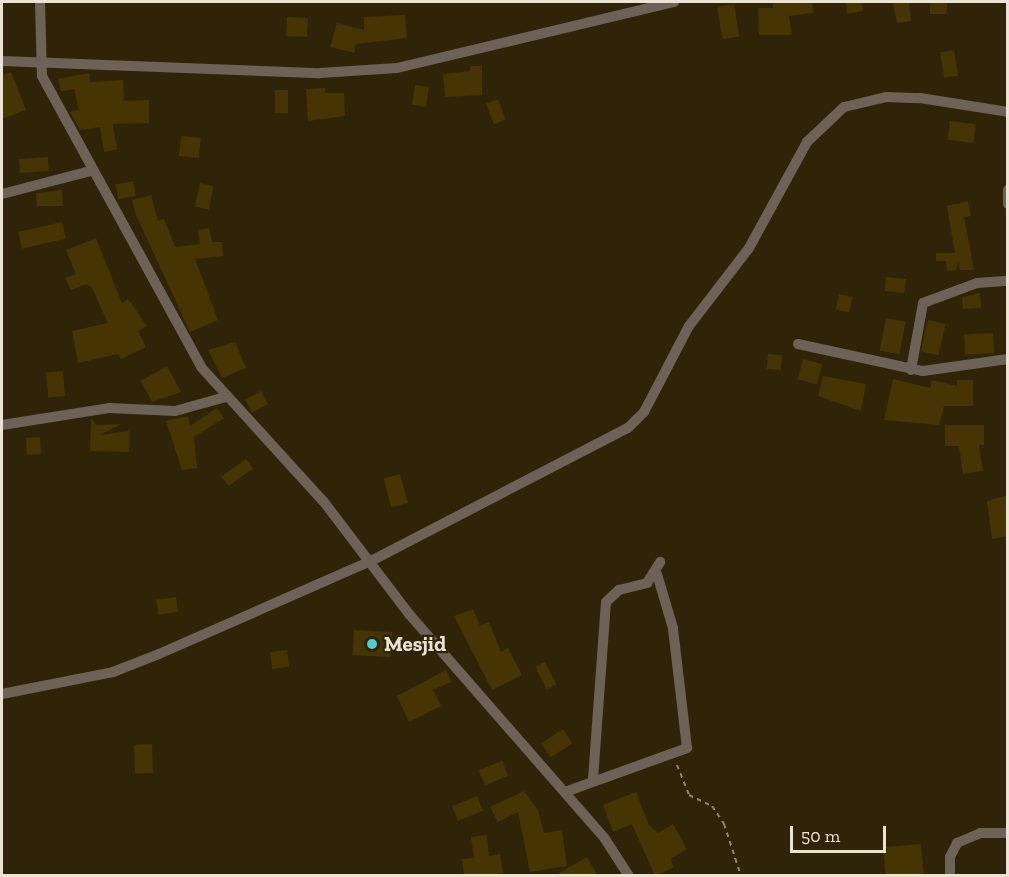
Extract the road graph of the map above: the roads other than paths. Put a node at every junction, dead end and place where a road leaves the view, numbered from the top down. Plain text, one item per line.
1 (40, 2) edge
2 (674, 2) edge
3 (2, 61) edge
4 (37, 61) junction
5 (1008, 112) edge
6 (90, 171) junction
7 (1008, 190) edge
8 (2, 194) edge
9 (1008, 204) edge
10 (1008, 281) edge
11 (798, 344) dead end
12 (1008, 359) edge
13 (911, 370) junction
14 (226, 397) junction
15 (2, 425) edge
16 (371, 561) junction
17 (660, 562) dead end
18 (657, 574) junction
19 (2, 694) edge
20 (592, 779) junction
21 (565, 792) junction
22 (1008, 833) edge
23 (629, 876) edge
24 (950, 876) edge

1 - 4 street
2 - 4 street
3 - 4 street
4 - 6 street
5 - 16 street
6 - 8 street
6 - 14 street
7 - 9 street
10 - 13 street
11 - 13 street
12 - 13 street
14 - 15 street
14 - 16 street
16 - 19 street
16 - 21 street
17 - 18 street
18 - 20 street
18 - 20 street
20 - 21 street
21 - 23 street
22 - 24 street

